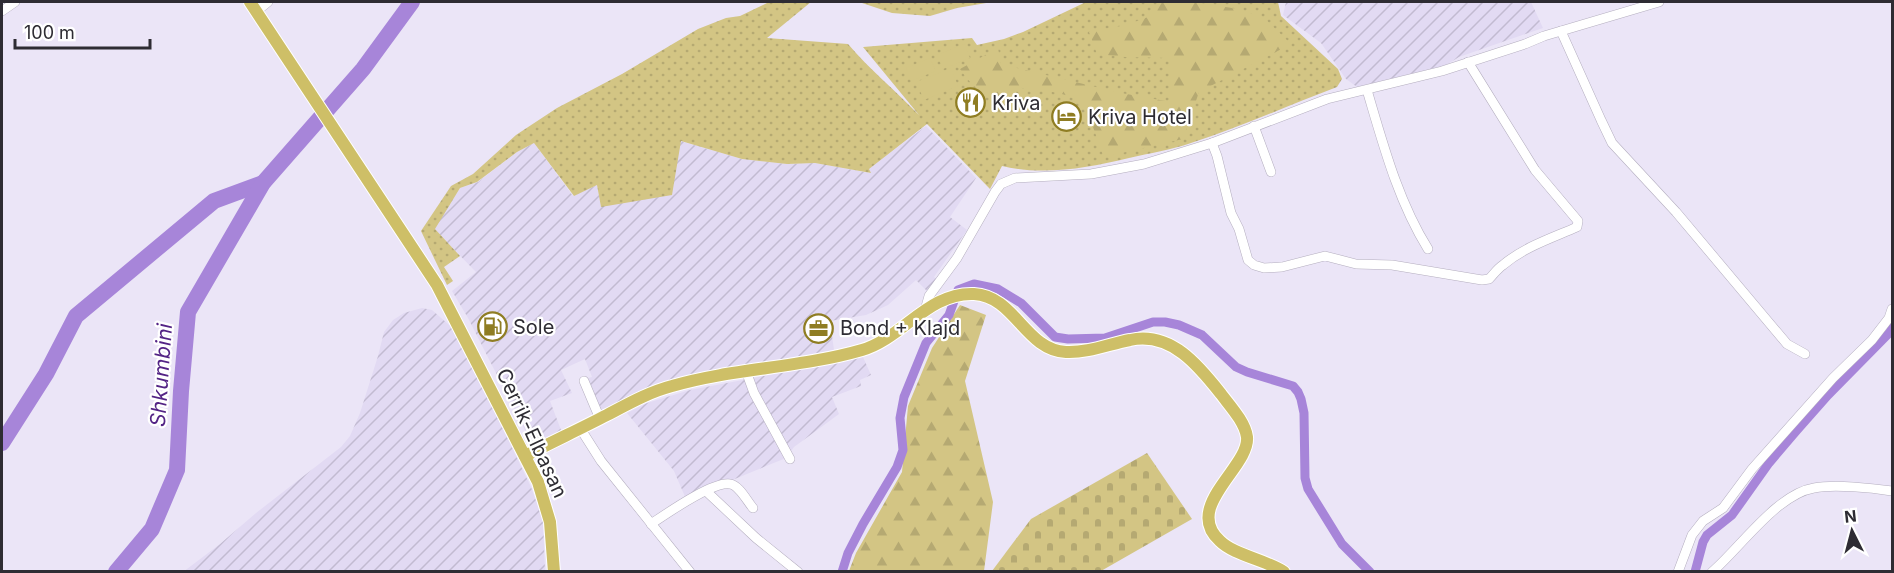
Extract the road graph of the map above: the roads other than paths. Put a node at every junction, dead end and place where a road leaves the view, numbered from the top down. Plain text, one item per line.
1 (15, 2) edge
2 (268, 2) edge
3 (1659, 2) edge
4 (253, 6) edge
5 (2, 12) edge
6 (1561, 31) junction
7 (1468, 62) junction
8 (1367, 90) junction
9 (1254, 126) junction
10 (1212, 143) junction
11 (1271, 172) dead end
12 (1428, 249) dead end
13 (1893, 309) edge
14 (925, 310) junction
15 (1805, 354) dead end
16 (746, 371) junction
17 (584, 381) dead end
18 (600, 419) junction
19 (579, 428) junction
20 (525, 456) junction
21 (790, 459) dead end
22 (1893, 491) edge
23 (706, 492) junction
24 (753, 508) dead end
25 (651, 524) junction
26 (554, 572) edge
27 (690, 572) edge
28 (798, 572) edge
29 (1284, 572) edge
30 (1678, 572) edge
31 (1712, 572) edge

1 - 5 street
2 - 4 street
3 - 6 street
4 - 20 main road, Cerrik-Elbasan
6 - 7 street
6 - 15 street
7 - 8 street
7 - 10 street
8 - 9 street
8 - 12 street
9 - 10 street
9 - 11 street
10 - 14 street
13 - 30 street
14 - 16 main road
14 - 29 main road
16 - 18 main road
16 - 21 street
17 - 18 street
18 - 19 main road
19 - 20 main road
19 - 25 street
20 - 26 main road, Cerrik-Elbasan
22 - 31 street
23 - 24 street
23 - 25 street
23 - 28 street
25 - 27 street

